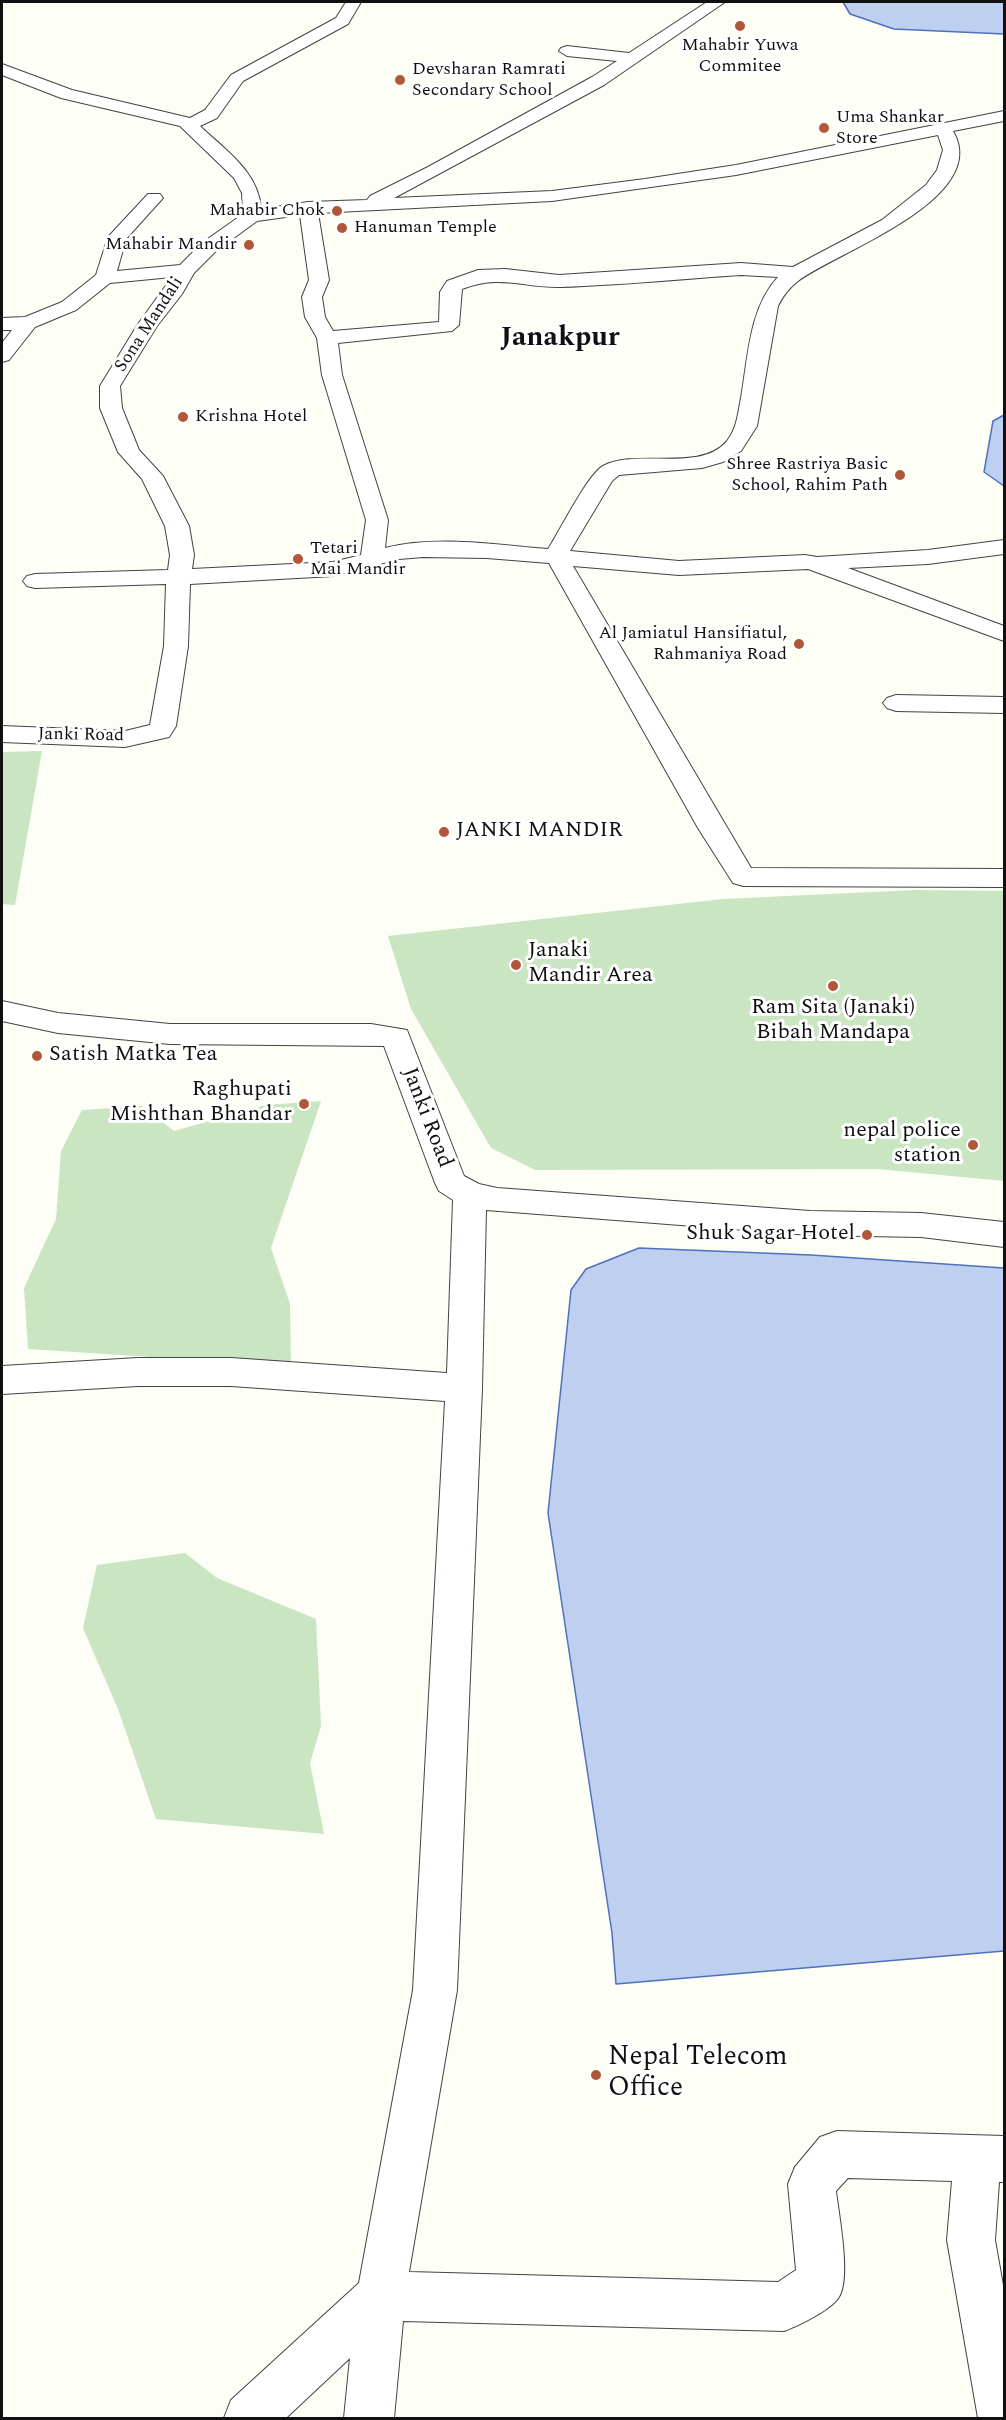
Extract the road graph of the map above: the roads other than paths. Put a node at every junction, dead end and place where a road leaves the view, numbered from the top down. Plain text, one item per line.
1 (353, 2) edge
2 (717, 2) edge
3 (567, 51) dead end
4 (632, 58) junction
5 (2, 69) edge
6 (1005, 116) edge
7 (190, 125) junction
8 (943, 129) junction
9 (154, 198) dead end
10 (363, 206) junction
11 (308, 208) junction
12 (252, 216) junction
13 (186, 270) junction
14 (796, 273) junction
15 (105, 278) junction
16 (28, 323) junction
17 (2, 324) edge
18 (327, 338) junction
19 (2, 356) edge
20 (1005, 547) edge
21 (556, 556) junction
22 (372, 560) junction
23 (812, 563) junction
24 (179, 577) junction
25 (35, 581) dead end
26 (1005, 634) edge
27 (896, 703) dead end
28 (1005, 705) edge
29 (2, 718) edge
30 (160, 731) joint
31 (12, 734) edge
32 (1005, 878) edge
33 (2, 1011) edge
34 (470, 1194) junction
35 (1005, 1234) edge
36 (2, 1380) edge
37 (464, 1388) junction
38 (991, 2159) edge
39 (381, 2296) junction
40 (249, 2418) edge
41 (369, 2418) edge
42 (1003, 2418) edge

1 - 7 street
2 - 4 street
3 - 4 street
4 - 10 street
5 - 7 street
6 - 8 street
7 - 12 street
8 - 10 street
8 - 14 street
9 - 15 street
10 - 11 street
11 - 12 street
11 - 18 street
12 - 13 street, Sona Mandali
13 - 15 street
13 - 24 street, Sona Mandali
14 - 18 street
14 - 21 street
15 - 16 street
16 - 17 street
16 - 19 street
18 - 22 street
20 - 23 street
21 - 22 street
21 - 23 street
21 - 32 street
22 - 24 street
23 - 26 street
24 - 25 street
24 - 30 street, Sona Mandali
27 - 28 street
29 - 31 street
30 - 31 street, Janki Road
33 - 34 street, Janki Road
34 - 35 street
34 - 37 street
36 - 37 street
37 - 39 street
38 - 39 street
38 - 42 street
39 - 40 street
39 - 41 street

